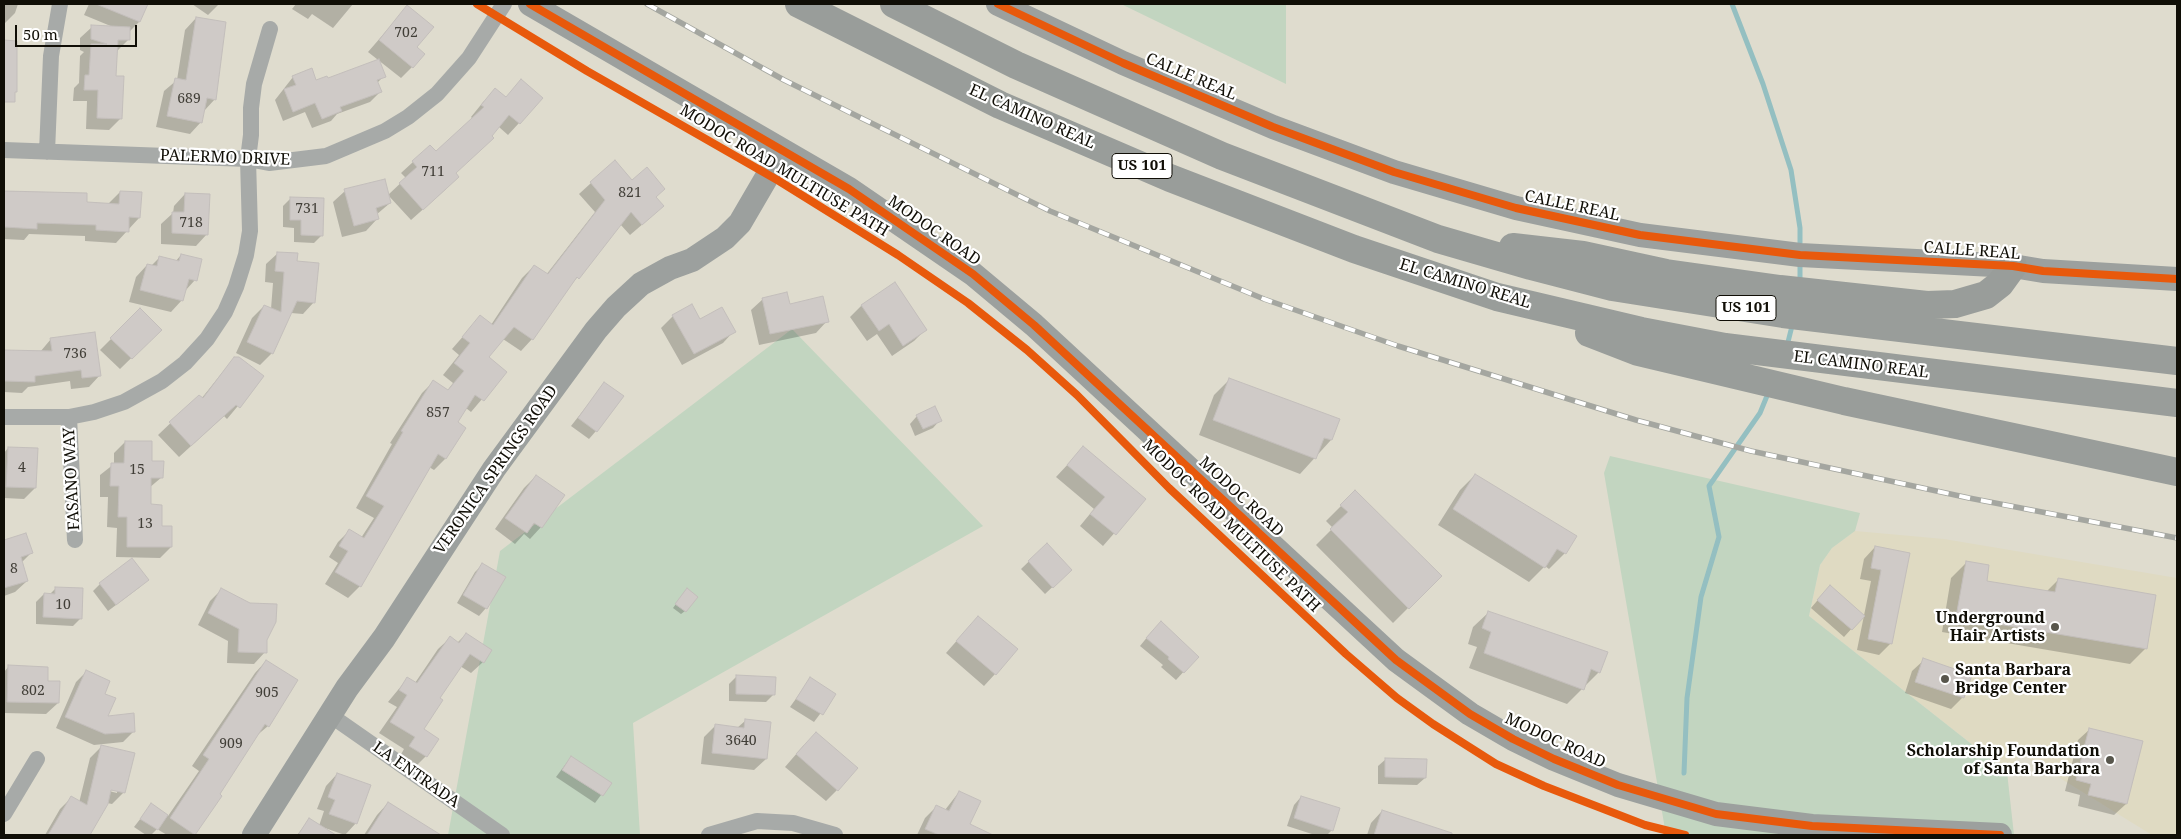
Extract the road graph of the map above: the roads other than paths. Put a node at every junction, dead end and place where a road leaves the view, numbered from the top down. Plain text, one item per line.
1 (60, 4) edge
2 (504, 4) edge
3 (530, 4) edge
4 (799, 4) edge
5 (894, 4) edge
6 (998, 4) edge
7 (270, 29) dead end
8 (4, 150) edge
9 (782, 151) junction
10 (47, 152) junction
11 (248, 159) junction
12 (1438, 238) junction
13 (2013, 266) junction
14 (2177, 278) edge
15 (1497, 297) junction
16 (2177, 361) edge
17 (2177, 403) edge
18 (4, 417) edge
19 (69, 417) junction
20 (2177, 472) edge
21 (75, 540) dead end
22 (330, 715) junction
23 (37, 759) dead end
24 (4, 814) edge
25 (254, 835) edge
26 (502, 835) edge
27 (709, 835) edge
28 (835, 835) edge
29 (2000, 835) edge

1 - 10 street
2 - 11 street, PALERMO DRIVE
3 - 9 street, MODOC ROAD
4 - 15 highway, EL CAMINO REAL / US 101
5 - 12 highway, US 101
6 - 13 street, CALLE REAL
7 - 11 street
8 - 10 street, PALERMO DRIVE
9 - 22 street, VERONICA SPRINGS ROAD
9 - 29 street, MODOC ROAD
10 - 11 street, PALERMO DRIVE
11 - 19 street
12 - 13 highway
12 - 16 highway, US 101
13 - 14 street, CALLE REAL
15 - 17 highway, EL CAMINO REAL / US 101
15 - 20 highway
18 - 19 street
19 - 21 street, FASANO WAY
22 - 25 street, VERONICA SPRINGS ROAD
22 - 26 street, LA ENTRADA
23 - 24 street
27 - 28 street

